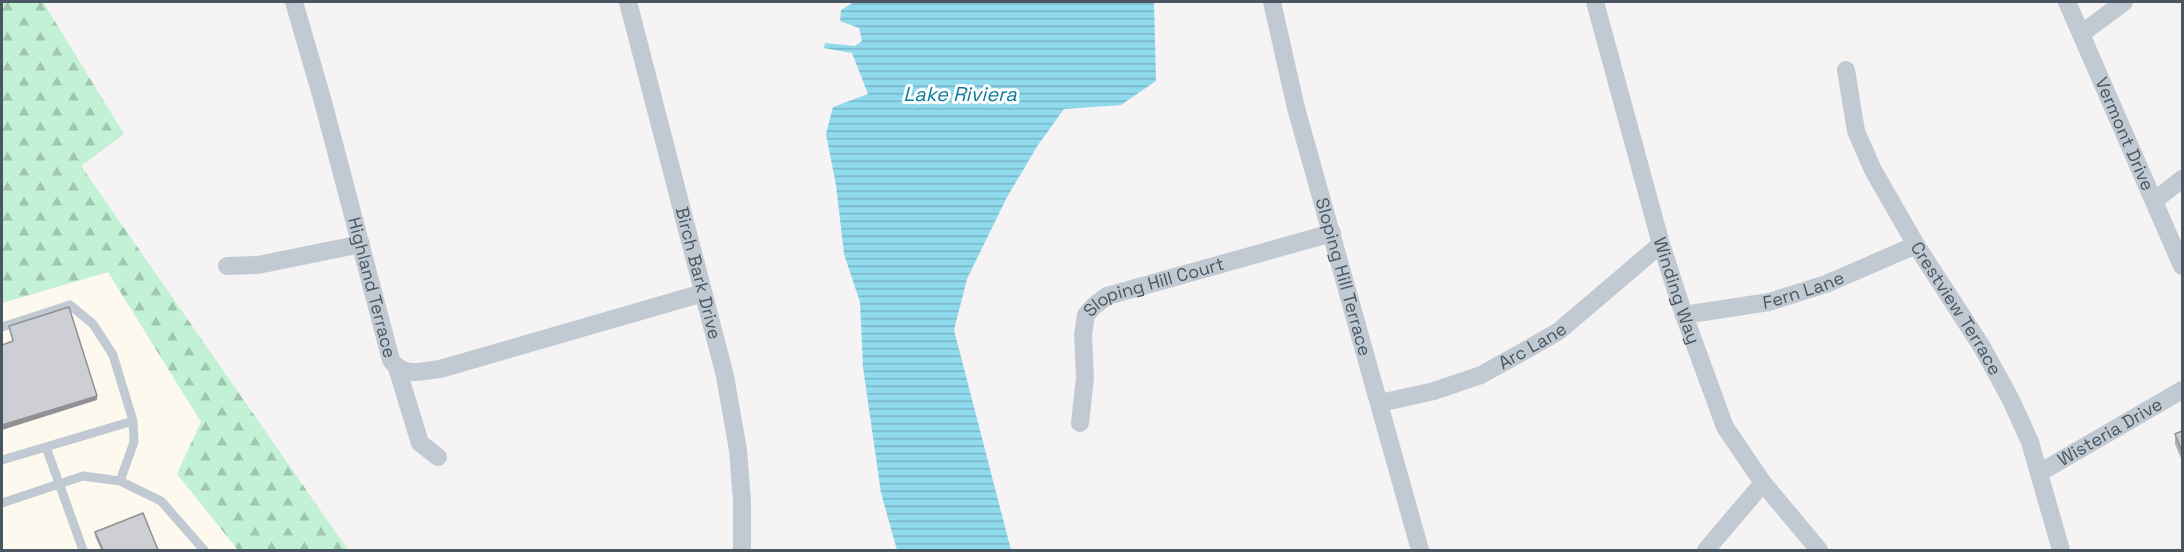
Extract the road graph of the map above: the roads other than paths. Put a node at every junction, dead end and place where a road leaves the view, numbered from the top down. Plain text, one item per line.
1 (294, 2) edge
2 (628, 2) edge
3 (1272, 2) edge
4 (1594, 2) edge
5 (2067, 2) edge
6 (2124, 2) edge
7 (2081, 34) junction
8 (1846, 70) dead end
9 (2182, 178) edge
10 (2154, 201) junction
11 (1332, 233) junction
12 (361, 244) junction
13 (1660, 244) junction
14 (1916, 245) junction
15 (227, 266) dead end
16 (2182, 266) edge
17 (703, 293) junction
18 (1684, 315) junction
19 (2, 327) edge
20 (397, 368) junction
21 (2182, 390) edge
22 (1380, 403) junction
23 (133, 421) junction
24 (1080, 423) dead end
25 (46, 447) junction
26 (438, 457) dead end
27 (2, 460) edge
28 (2039, 472) junction
29 (120, 481) junction
30 (58, 483) junction
31 (1763, 483) junction
32 (2, 503) edge
33 (83, 550) edge
34 (204, 550) edge
35 (742, 550) edge
36 (1420, 550) edge
37 (1706, 550) edge
38 (1819, 550) edge
39 (2061, 550) edge

1 - 12 street, Highland Terrace
2 - 17 street, Birch Bark Drive
3 - 11 street, Sloping Hill Terrace
4 - 13 street, Winding Way
5 - 7 street, Vermont Drive
6 - 7 street
7 - 10 street, Vermont Drive
8 - 14 street, Crestview Terrace
9 - 10 street
10 - 16 street, Vermont Drive
11 - 22 street, Sloping Hill Terrace
11 - 24 street, Sloping Hill Court
12 - 15 street
12 - 20 street, Highland Terrace
13 - 18 street, Winding Way
13 - 22 street, Arc Lane
14 - 18 street, Fern Lane
14 - 28 street, Crestview Terrace
17 - 20 street, Highland Terrace
17 - 35 street, Birch Bark Drive
18 - 31 street, Winding Way
19 - 23 lane
20 - 26 street
21 - 28 street, Wisteria Drive
22 - 36 street, Sloping Hill Terrace
23 - 25 lane
23 - 29 lane
25 - 27 lane
25 - 30 lane
28 - 39 street, Crestview Terrace
29 - 30 lane
29 - 34 lane
30 - 32 lane
30 - 33 lane
31 - 37 street
31 - 38 street, Winding Way

